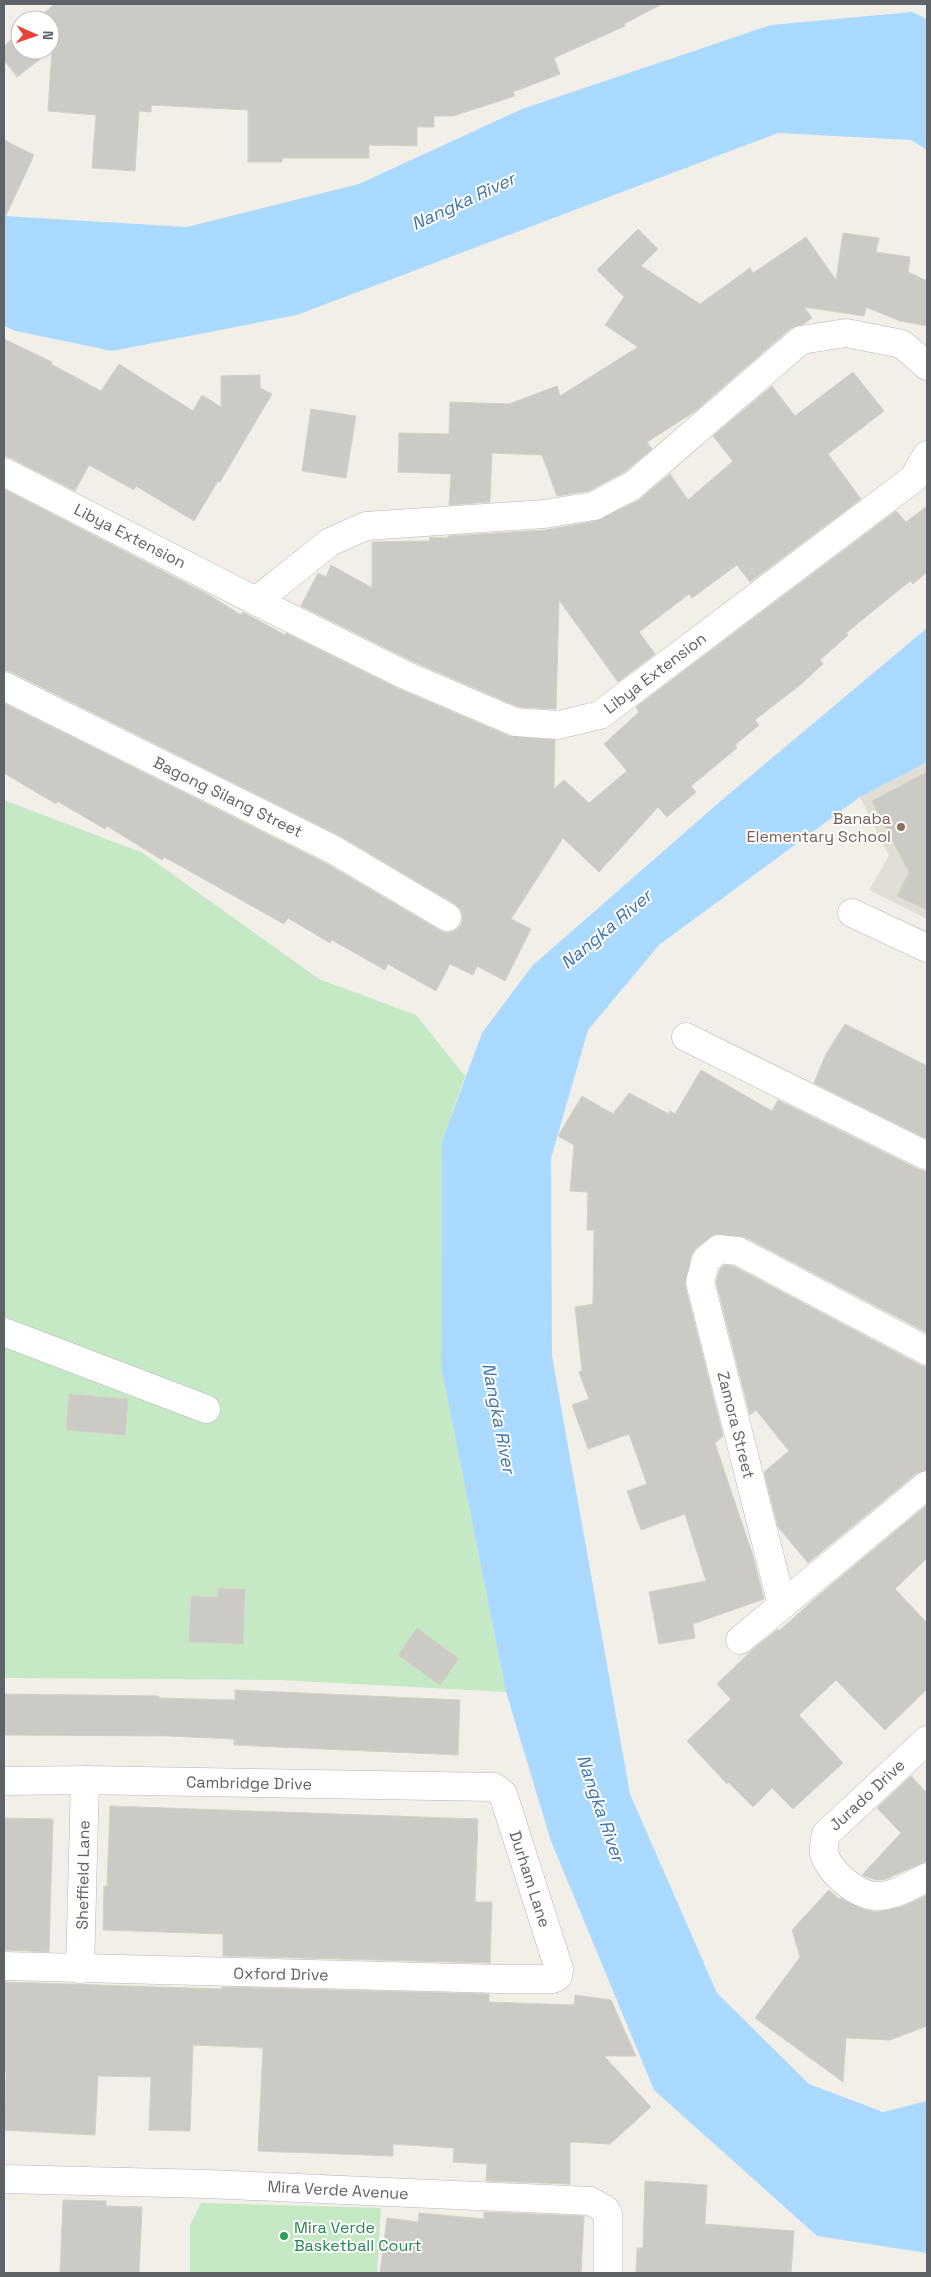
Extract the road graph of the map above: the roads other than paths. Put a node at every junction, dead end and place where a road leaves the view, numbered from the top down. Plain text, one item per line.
1 (927, 366) edge
2 (927, 455) edge
3 (4, 472) edge
4 (256, 601) junction
5 (4, 686) edge
6 (852, 913) dead end
7 (447, 917) dead end
8 (927, 948) edge
9 (686, 1037) dead end
10 (927, 1156) edge
11 (4, 1332) edge
12 (927, 1351) edge
13 (206, 1410) dead end
14 (927, 1485) edge
15 (782, 1605) junction
16 (740, 1640) dead end
17 (927, 1740) edge
18 (85, 1780) junction
19 (4, 1781) edge
20 (494, 1787) joint
21 (927, 1876) edge
22 (4, 1966) edge
23 (80, 1969) junction
24 (558, 1976) joint
25 (4, 2179) edge
26 (608, 2273) edge

1 - 4 street
2 - 4 street, Libya Extension
3 - 4 street, Libya Extension
5 - 7 street, Bagong Silang Street
6 - 8 street
9 - 10 street
11 - 13 street
12 - 15 street, Zamora Street
14 - 15 street
15 - 16 street
17 - 21 street, Jurado Drive
18 - 19 street, Cambridge Drive
18 - 20 street, Cambridge Drive
18 - 23 street, Sheffield Lane
20 - 24 street, Durham Lane
22 - 23 street, Oxford Drive
23 - 24 street, Oxford Drive
25 - 26 street, Mira Verde Avenue

